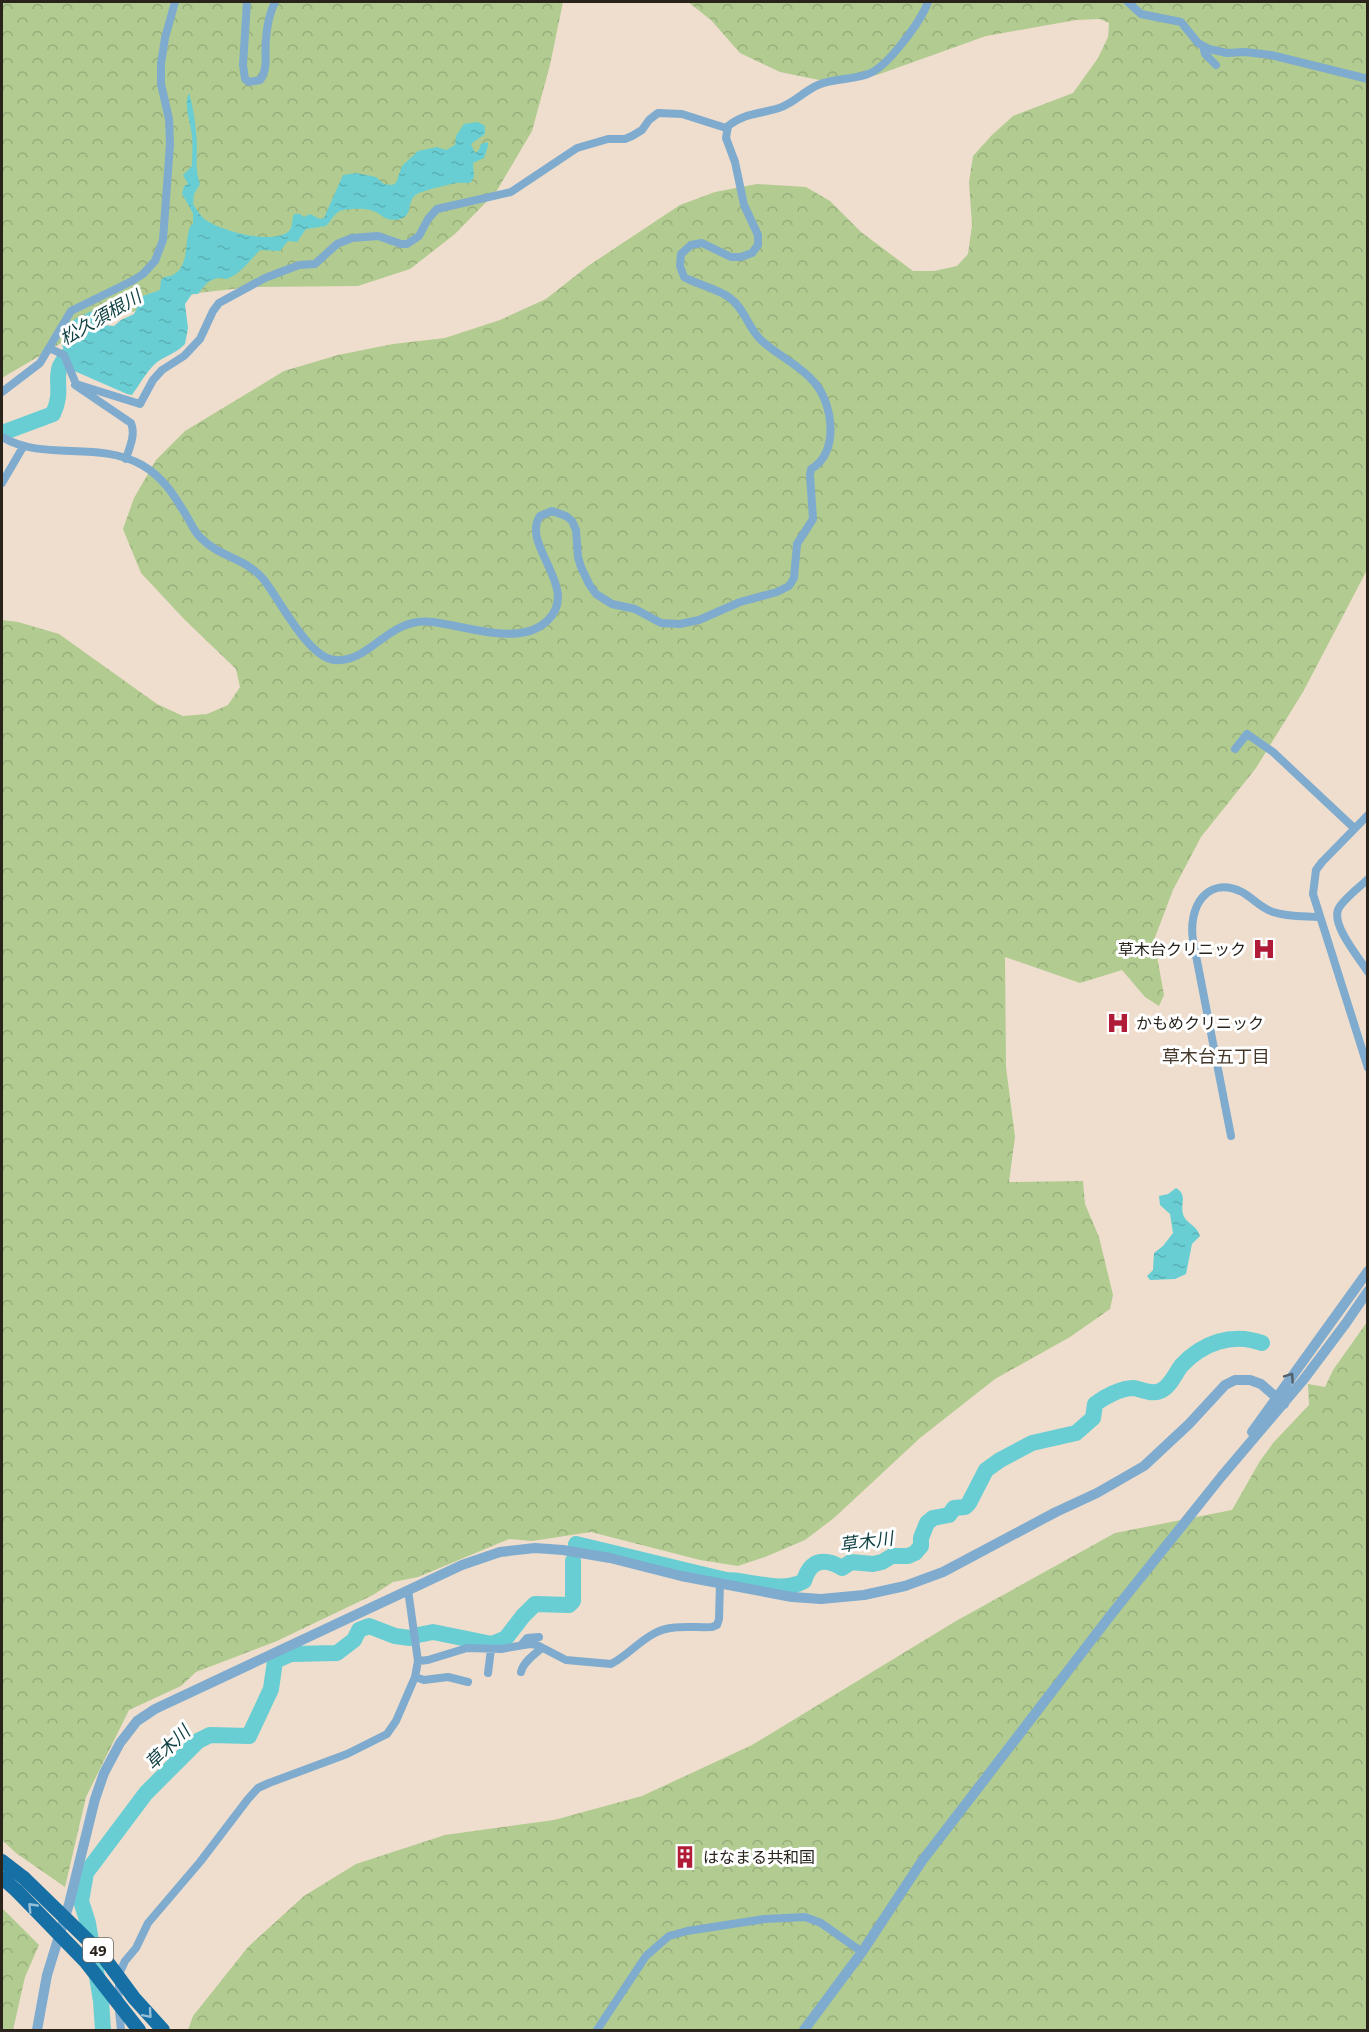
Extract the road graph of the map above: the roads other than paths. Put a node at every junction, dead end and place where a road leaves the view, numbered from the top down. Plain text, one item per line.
1 (176, 2) edge
2 (247, 2) edge
3 (275, 2) edge
4 (928, 2) edge
5 (1128, 2) edge
6 (1203, 46) junction
7 (1216, 65) dead end
8 (1368, 79) edge
9 (726, 128) junction
10 (49, 348) junction
11 (74, 382) junction
12 (2, 392) edge
13 (2, 437) edge
14 (23, 447) junction
15 (126, 459) junction
16 (2, 483) edge
17 (1235, 749) dead end
18 (1368, 815) edge
19 (1354, 828) junction
20 (1368, 879) edge
21 (1319, 917) junction
22 (1368, 972) edge
23 (1368, 1068) edge
24 (1231, 1136) dead end
25 (1368, 1271) edge
26 (1368, 1291) edge
27 (1280, 1400) junction
28 (720, 1583) junction
29 (408, 1590) junction
30 (538, 1637) dead end
31 (521, 1645) junction
32 (542, 1648) junction
33 (491, 1649) junction
34 (418, 1661) junction
35 (521, 1672) dead end
36 (488, 1673) dead end
37 (415, 1677) junction
38 (468, 1682) dead end
39 (2, 1861) edge
40 (2, 1878) edge
41 (862, 1952) junction
42 (37, 2031) edge
43 (121, 2031) edge
44 (139, 2031) edge
45 (163, 2031) edge
46 (597, 2031) edge
47 (804, 2031) edge

1 - 10 street
2 - 3 street
4 - 9 street
5 - 6 street
6 - 7 street
6 - 8 street
9 - 11 street
9 - 15 street
10 - 11 street
10 - 12 street
11 - 15 street
13 - 14 street
14 - 15 street
14 - 16 street
17 - 19 street
18 - 19 street
19 - 21 street
20 - 22 street
21 - 23 street
21 - 24 street
27 -> 25 street
26 - 27 street
27 - 28 street
27 - 41 street
28 - 29 street
28 - 32 street
29 - 34 street
29 - 42 street
30 - 31 street
31 - 32 street
31 - 33 street
32 - 35 street
33 - 34 street
33 - 36 street
34 - 37 street
37 - 38 street
37 - 43 street
39 -> 45 highway, 49, bridge
44 -> 40 highway, 49, bridge
41 - 46 street
41 - 47 street

